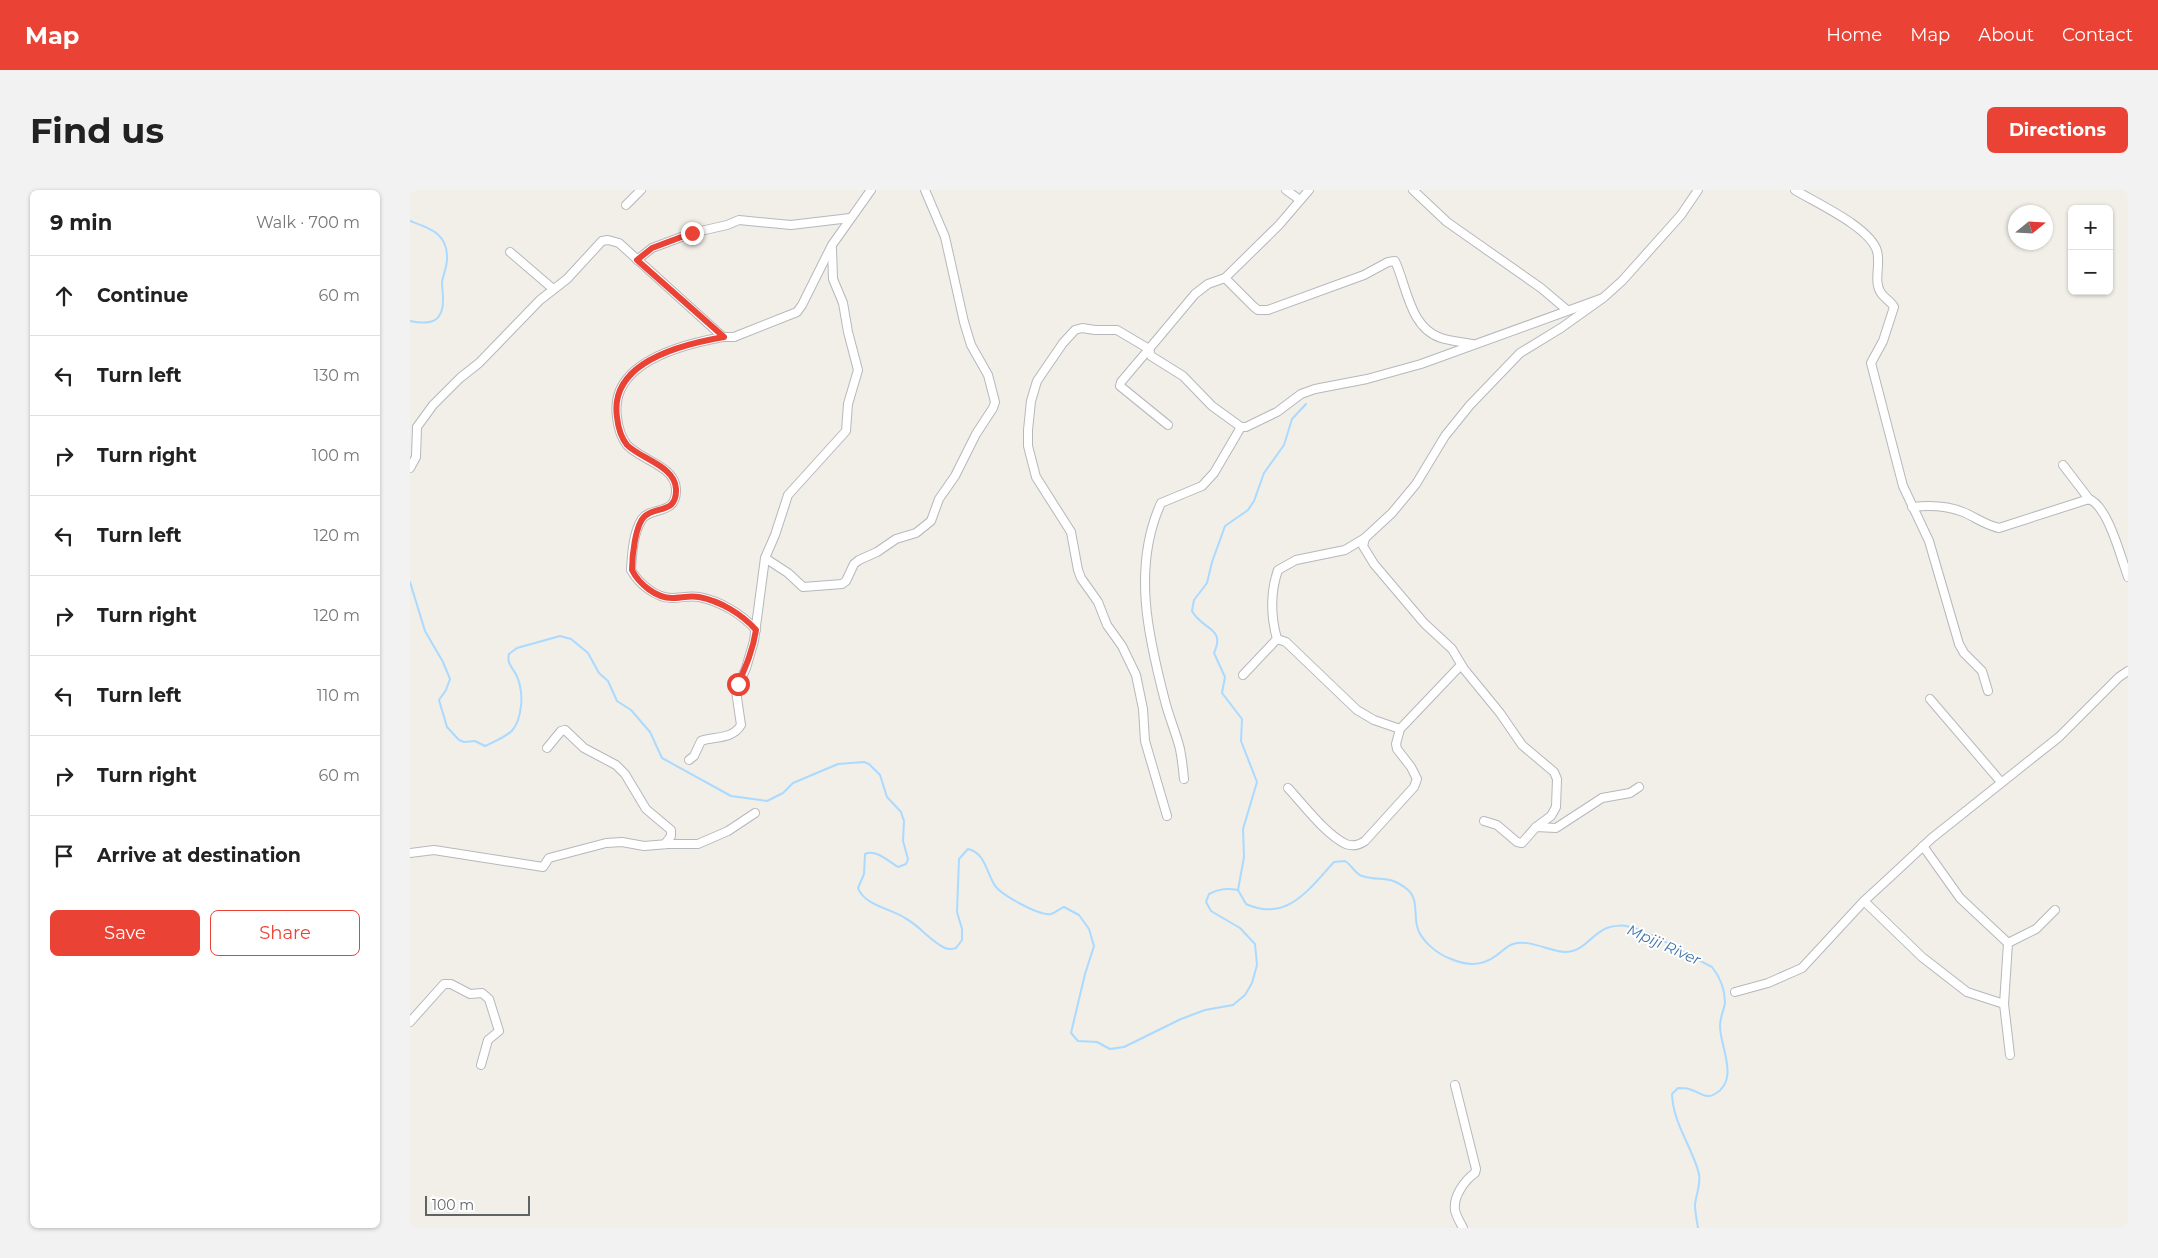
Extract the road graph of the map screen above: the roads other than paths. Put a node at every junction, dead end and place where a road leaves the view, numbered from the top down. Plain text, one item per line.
1 (641, 190) edge
2 (871, 190) edge
3 (926, 190) edge
4 (1286, 190) edge
5 (1310, 190) edge
6 (1413, 190) edge
7 (1698, 190) edge
8 (1795, 190) edge
9 (1300, 200) junction
10 (626, 205) dead end
11 (850, 218) junction
12 (832, 245) junction
13 (510, 252) dead end
14 (637, 260) junction
15 (1225, 278) junction
16 (552, 288) junction
17 (1602, 298) junction
18 (1567, 310) junction
19 (724, 337) junction
20 (1472, 344) junction
21 (1148, 349) junction
22 (1168, 425) dead end
23 (1242, 427) junction
24 (2063, 466) dead end
25 (410, 468) edge
26 (2089, 499) junction
27 (1912, 507) junction
28 (1365, 538) junction
29 (765, 558) junction
30 (2128, 577) edge
31 (756, 630) junction
32 (1277, 639) junction
33 (1461, 665) junction
34 (2128, 671) edge
35 (1243, 675) dead end
36 (1988, 691) dead end
37 (1930, 699) dead end
38 (1400, 729) junction
39 (547, 748) dead end
40 (689, 760) dead end
41 (1184, 779) dead end
42 (2001, 782) junction
43 (1639, 787) dead end
44 (1288, 788) dead end
45 (755, 813) dead end
46 (1167, 816) dead end
47 (1484, 821) dead end
48 (1536, 828) junction
49 (665, 844) junction
50 (1923, 846) junction
51 (410, 853) edge
52 (1864, 901) junction
53 (2054, 910) dead end
54 (2008, 943) junction
55 (1735, 992) dead end
56 (2004, 1004) junction
57 (410, 1022) edge
58 (2010, 1055) dead end
59 (481, 1065) dead end
60 (1455, 1085) dead end
61 (1463, 1228) edge

1 - 10 street
2 - 11 street
3 - 29 street
4 - 9 street
5 - 9 street
6 - 18 street
7 - 17 street
8 - 27 street
9 - 15 street
11 - 12 street
11 - 14 street
12 - 19 street
12 - 29 street
13 - 16 street
14 - 16 street
14 - 19 street
15 - 20 street
15 - 21 street
16 - 25 street
17 - 18 street
17 - 28 street
18 - 20 street
19 - 31 street
20 - 23 street
21 - 22 street
21 - 23 street
21 - 46 street
23 - 41 street
24 - 26 street
26 - 27 street
26 - 30 street
27 - 36 street
28 - 32 street
28 - 33 street
29 - 31 street
31 - 40 street
32 - 35 street
32 - 38 street
33 - 38 street
33 - 48 street
34 - 42 street
37 - 42 street
38 - 44 street
39 - 49 street
42 - 50 street
43 - 48 street
45 - 49 street
47 - 48 street
49 - 51 street
50 - 52 street
50 - 54 street
52 - 55 street
52 - 56 street
53 - 54 street
54 - 56 street
56 - 58 street
57 - 59 street
60 - 61 street

